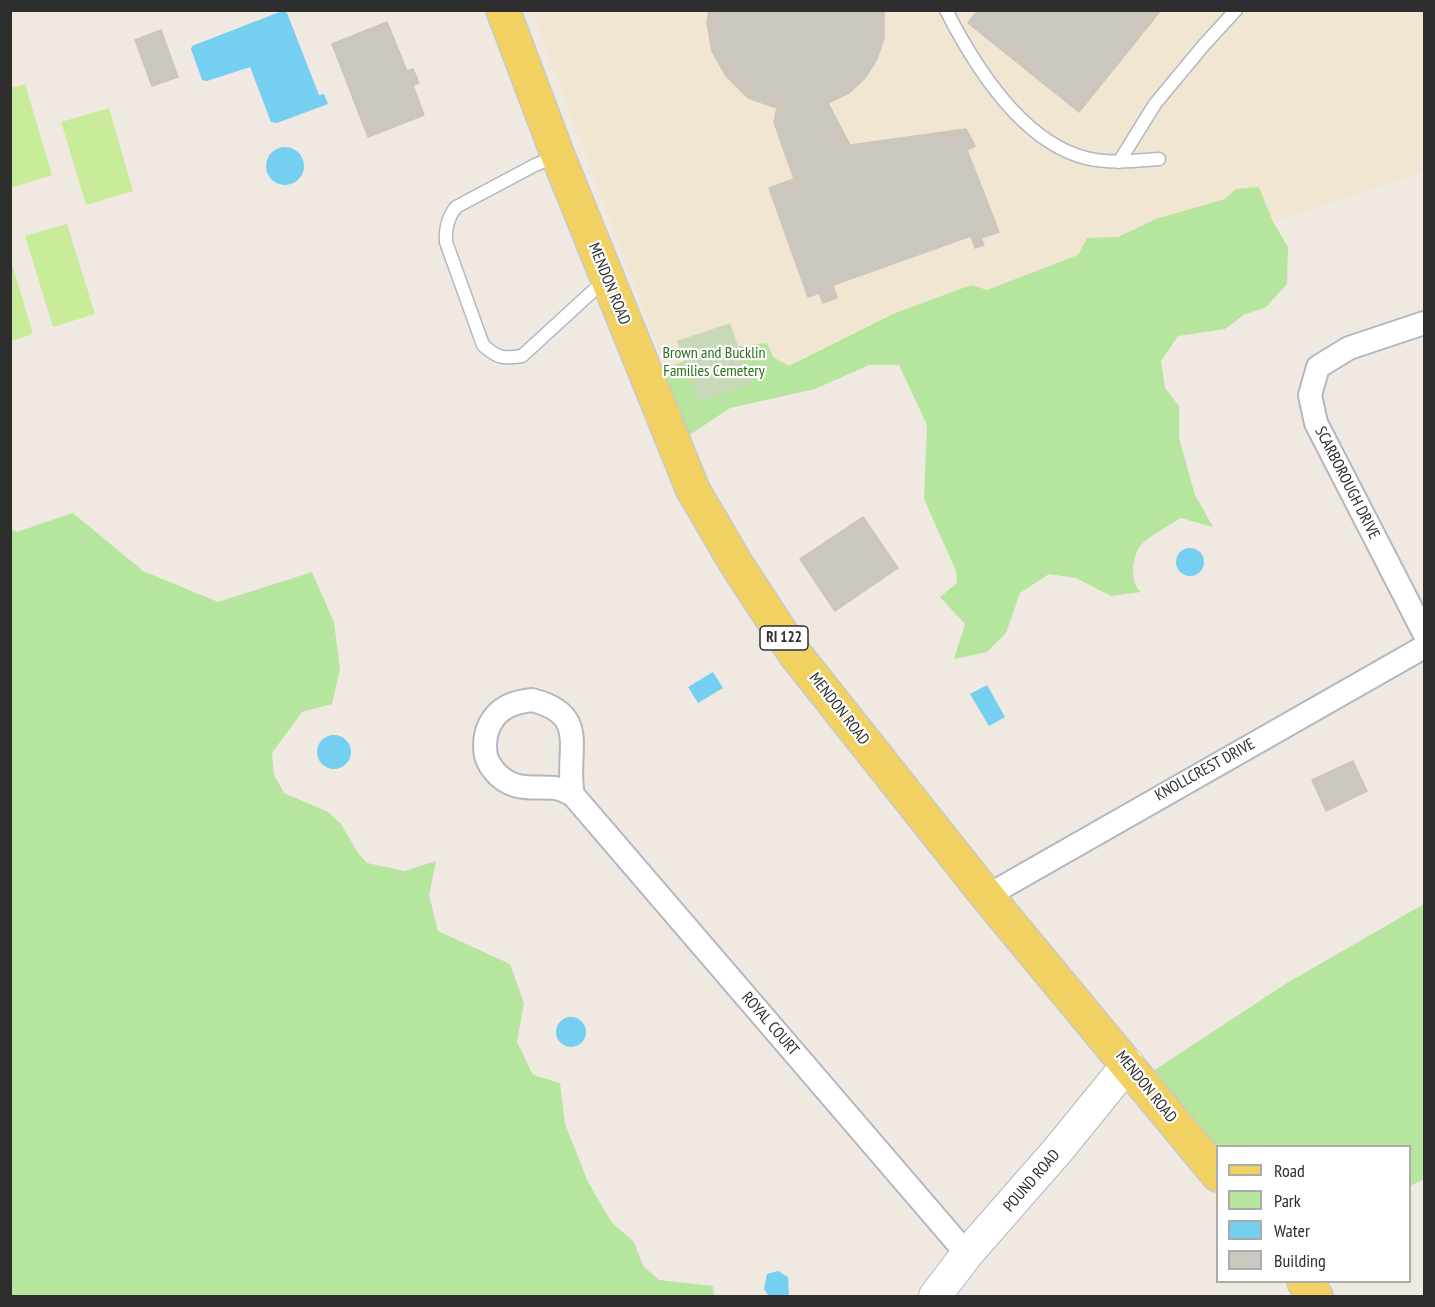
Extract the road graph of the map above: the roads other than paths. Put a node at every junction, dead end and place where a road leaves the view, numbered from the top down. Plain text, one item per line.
1 (503, 10) edge
2 (946, 10) edge
3 (1236, 10) edge
4 (558, 156) junction
5 (1159, 159) dead end
6 (1119, 162) junction
7 (606, 278) junction
8 (1425, 323) edge
9 (1425, 633) edge
10 (1425, 647) edge
11 (573, 795) junction
12 (987, 896) junction
13 (1128, 1064) junction
14 (1216, 1173) edge
15 (967, 1254) junction
16 (1306, 1283) edge
17 (935, 1296) edge
18 (1316, 1296) edge

1 - 4 main road, MENDON ROAD / RI 122
2 - 6 lane
3 - 6 lane
4 - 7 main road, MENDON ROAD / RI 122
4 - 7 lane
5 - 6 lane
7 - 12 main road, MENDON ROAD / RI 122
8 - 9 street, SCARBOROUGH DRIVE
10 - 12 street, KNOLLCREST DRIVE
11 - 11 street
11 - 15 street, ROYAL COURT
12 - 13 main road, MENDON ROAD / RI 122
13 - 14 main road, MENDON ROAD / RI 122
13 - 15 street, POUND ROAD
15 - 17 street, POUND ROAD
16 - 18 main road

